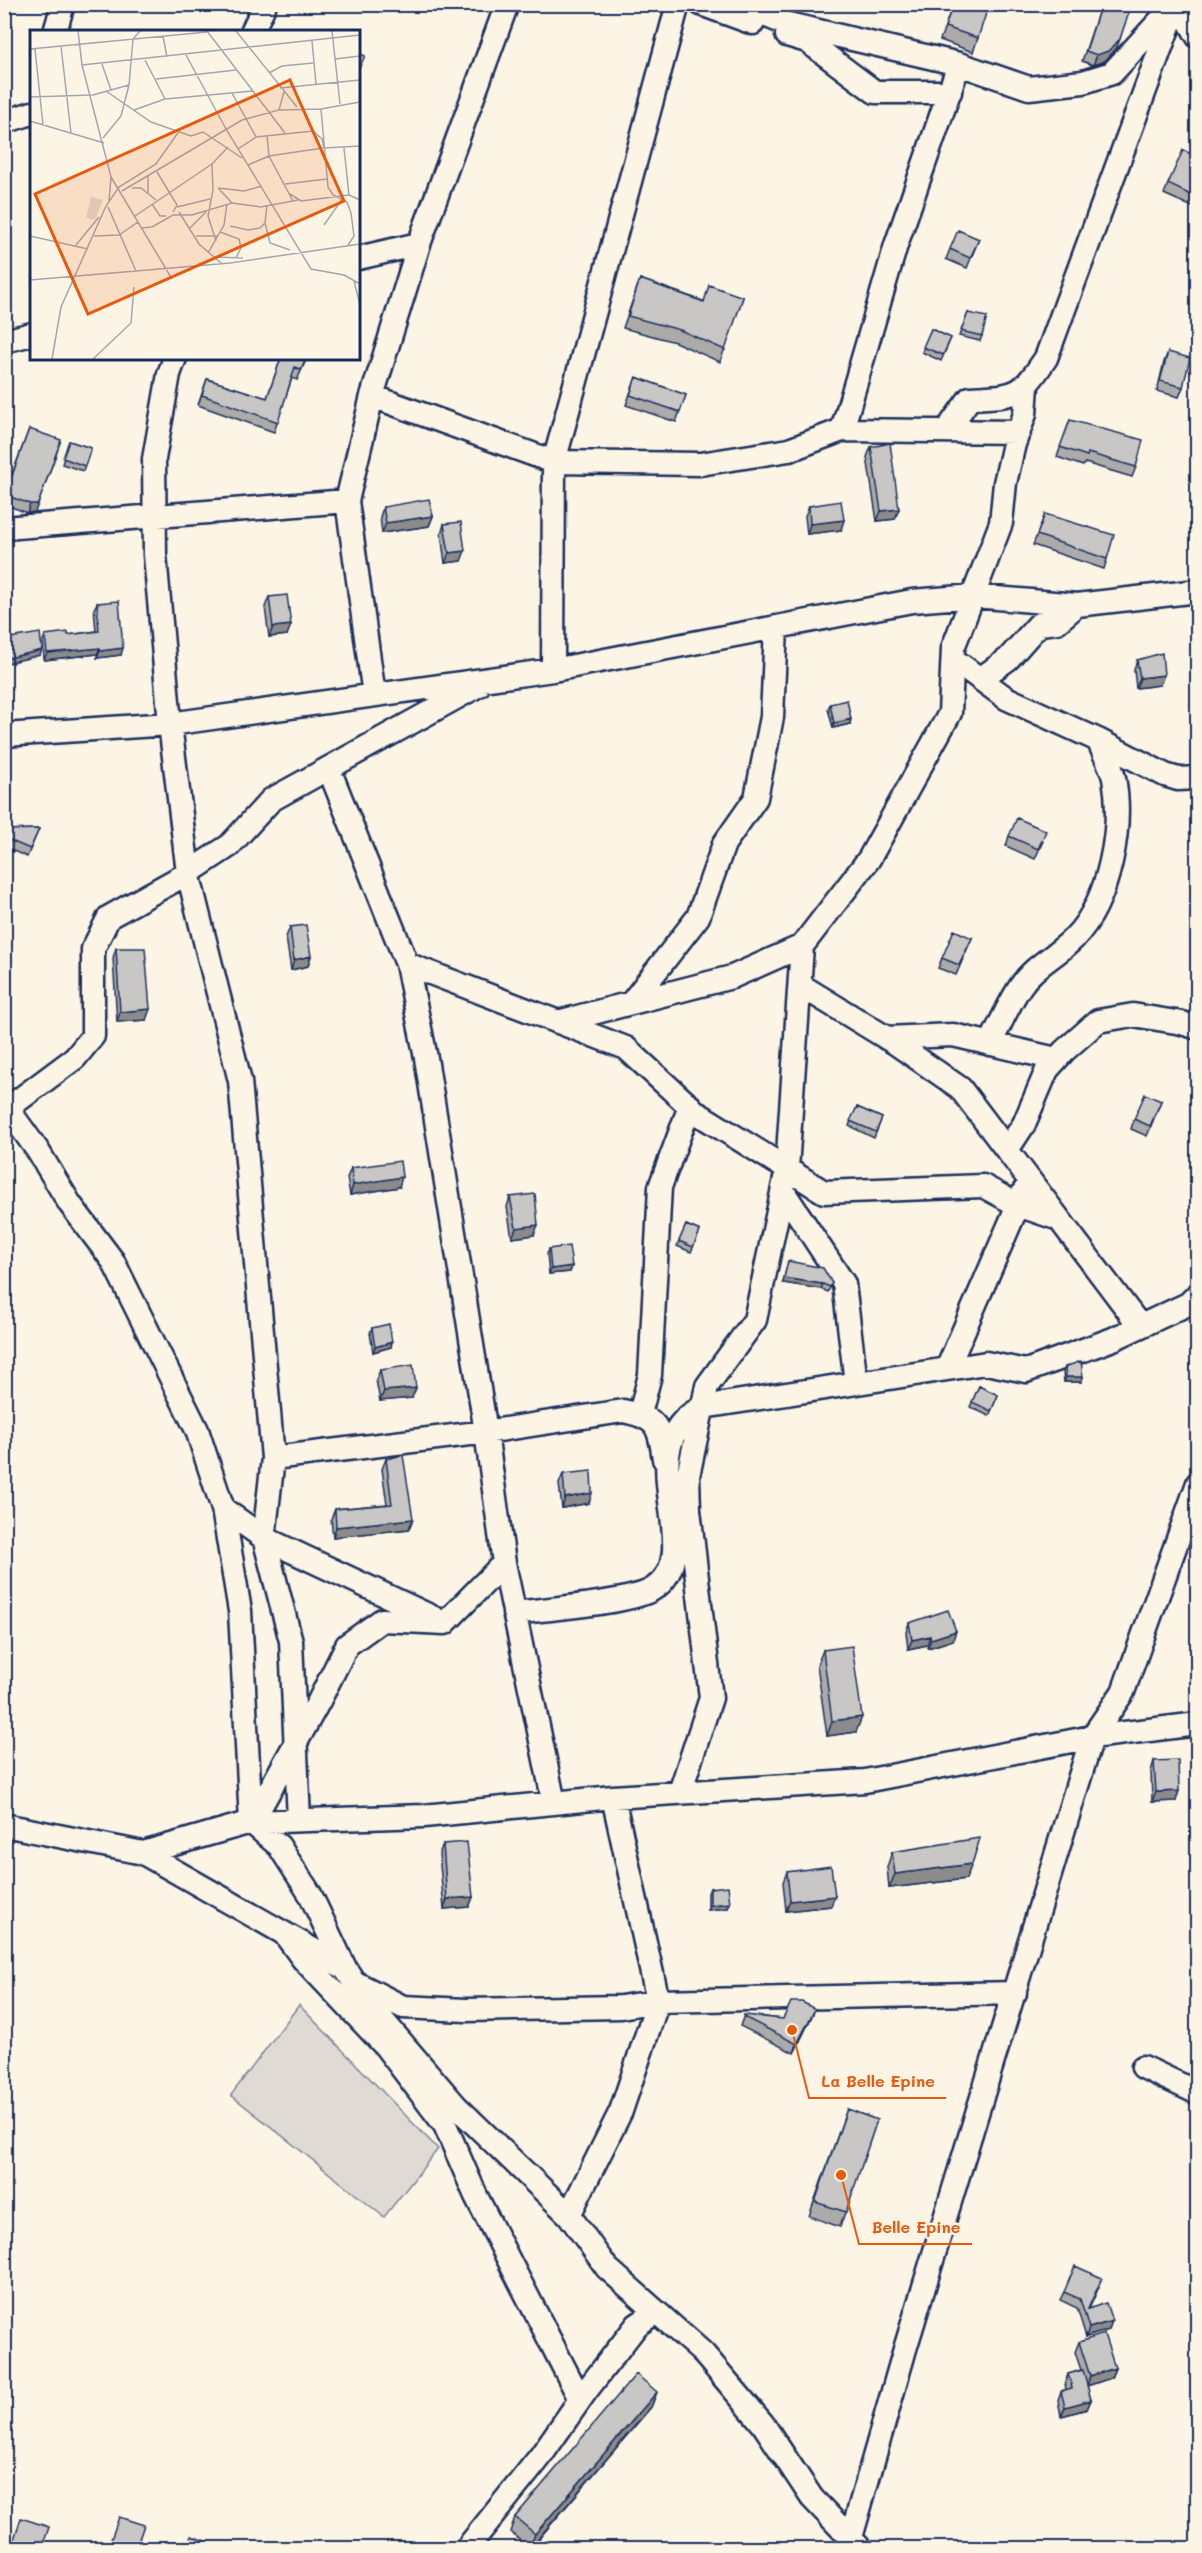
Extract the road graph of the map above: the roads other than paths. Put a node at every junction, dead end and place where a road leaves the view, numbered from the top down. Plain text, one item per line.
1 (63, 4) edge
2 (265, 4) edge
3 (507, 4) edge
4 (678, 4) edge
5 (700, 4) edge
6 (738, 4) edge
7 (1177, 4) edge
8 (56, 30) edge
9 (253, 30) edge
10 (1197, 37) edge
11 (959, 64) junction
12 (950, 92) junction
13 (30, 111) edge
14 (4, 122) edge
15 (418, 244) junction
16 (360, 258) edge
17 (30, 334) edge
18 (4, 341) edge
19 (174, 360) edge
20 (1027, 386) junction
21 (372, 396) junction
22 (842, 430) junction
23 (947, 430) junction
24 (1019, 432) junction
25 (554, 462) junction
26 (347, 501) junction
27 (154, 515) junction
28 (4, 528) edge
29 (1197, 591) edge
30 (974, 597) junction
31 (1077, 605) junction
32 (776, 627) junction
33 (952, 659) junction
34 (553, 670) junction
35 (490, 679) junction
36 (980, 679) junction
37 (374, 695) junction
38 (170, 724) junction
39 (4, 735) edge
40 (1098, 740) junction
41 (329, 769) junction
42 (1197, 778) edge
43 (188, 873) junction
44 (802, 946) junction
45 (407, 964) junction
46 (800, 985) junction
47 (632, 1002) junction
48 (558, 1022) junction
49 (1197, 1028) edge
50 (886, 1038) junction
51 (990, 1044) junction
52 (1056, 1059) junction
53 (690, 1106) junction
54 (6, 1110) edge
55 (1007, 1150) junction
56 (1029, 1179) junction
57 (785, 1180) junction
58 (1018, 1205) junction
59 (1059, 1219) junction
60 (1194, 1294) edge
61 (1140, 1326) junction
62 (947, 1369) junction
63 (856, 1383) junction
64 (703, 1407) junction
65 (640, 1414) junction
66 (486, 1432) junction
67 (273, 1458) junction
68 (665, 1467) junction
69 (1197, 1483) edge
70 (222, 1509) junction
71 (264, 1538) junction
72 (504, 1563) junction
73 (514, 1613) junction
74 (445, 1623) junction
75 (1197, 1724) edge
76 (1092, 1737) junction
77 (295, 1743) junction
78 (680, 1792) junction
79 (613, 1797) junction
80 (554, 1803) junction
81 (299, 1821) junction
82 (251, 1822) junction
83 (4, 1825) edge
84 (144, 1853) junction
85 (284, 1933) junction
86 (349, 1975) junction
87 (1015, 1993) junction
88 (658, 2001) junction
89 (1143, 2067) dead end
90 (1197, 2093) edge
91 (569, 2215) junction
92 (656, 2312) junction
93 (580, 2399) junction
94 (853, 2546) edge
95 (467, 2548) edge

1 - 8 street
2 - 9 street
3 - 15 street
4 - 25 street
5 - 12 street
6 - 11 street
7 - 10 street
7 - 11 street
7 - 20 street
11 - 12 street
12 - 22 street
13 - 14 street
15 - 16 street
15 - 21 street
17 - 18 street
19 - 27 street
20 - 23 street
20 - 24 street
21 - 25 street
21 - 26 street
22 - 23 street
22 - 25 street
23 - 24 street
24 - 30 street
25 - 34 street
26 - 27 street
26 - 37 street
27 - 28 street
27 - 38 street
29 - 31 street
30 - 31 street
30 - 32 street
30 - 33 street
31 - 36 street
32 - 34 street
32 - 47 street
33 - 36 street
33 - 44 street
34 - 35 street
35 - 37 street
35 - 41 street
36 - 40 street
37 - 38 street
38 - 39 street
38 - 43 street
40 - 42 street
40 - 51 street
41 - 43 street
41 - 45 street
43 - 54 street
43 - 67 street
44 - 46 street
44 - 47 street
45 - 48 street
45 - 66 street
46 - 50 street
46 - 57 street
47 - 48 street
48 - 53 street
49 - 52 street
50 - 51 street
50 - 55 street
51 - 52 street
52 - 55 street
53 - 57 street
53 - 65 street
54 - 70 street
55 - 56 street
56 - 58 street
56 - 59 street
57 - 58 street
57 - 63 street
57 - 64 street
58 - 59 street
58 - 62 street
59 - 61 street
60 - 61 street
61 - 62 street
62 - 63 street
63 - 64 street
64 - 68 street
64 - 78 street
65 - 66 street
65 - 68 street
66 - 67 street
66 - 72 street
67 - 71 street
68 - 73 street
69 - 76 street
70 - 71 street
70 - 82 street
71 - 74 street
71 - 77 street
72 - 73 street
72 - 74 street
73 - 80 street
74 - 77 street
75 - 76 street
76 - 78 street
76 - 87 street
77 - 81 street
77 - 82 street
78 - 79 street
79 - 80 street
79 - 88 street
80 - 81 street
81 - 82 street
82 - 84 street
82 - 86 street
83 - 84 street
84 - 85 street
85 - 86 street
85 - 93 street
86 - 88 street
86 - 91 street
87 - 88 street
87 - 94 street
88 - 91 street
89 - 90 street
91 - 92 street
92 - 93 street
92 - 94 street
93 - 95 street

